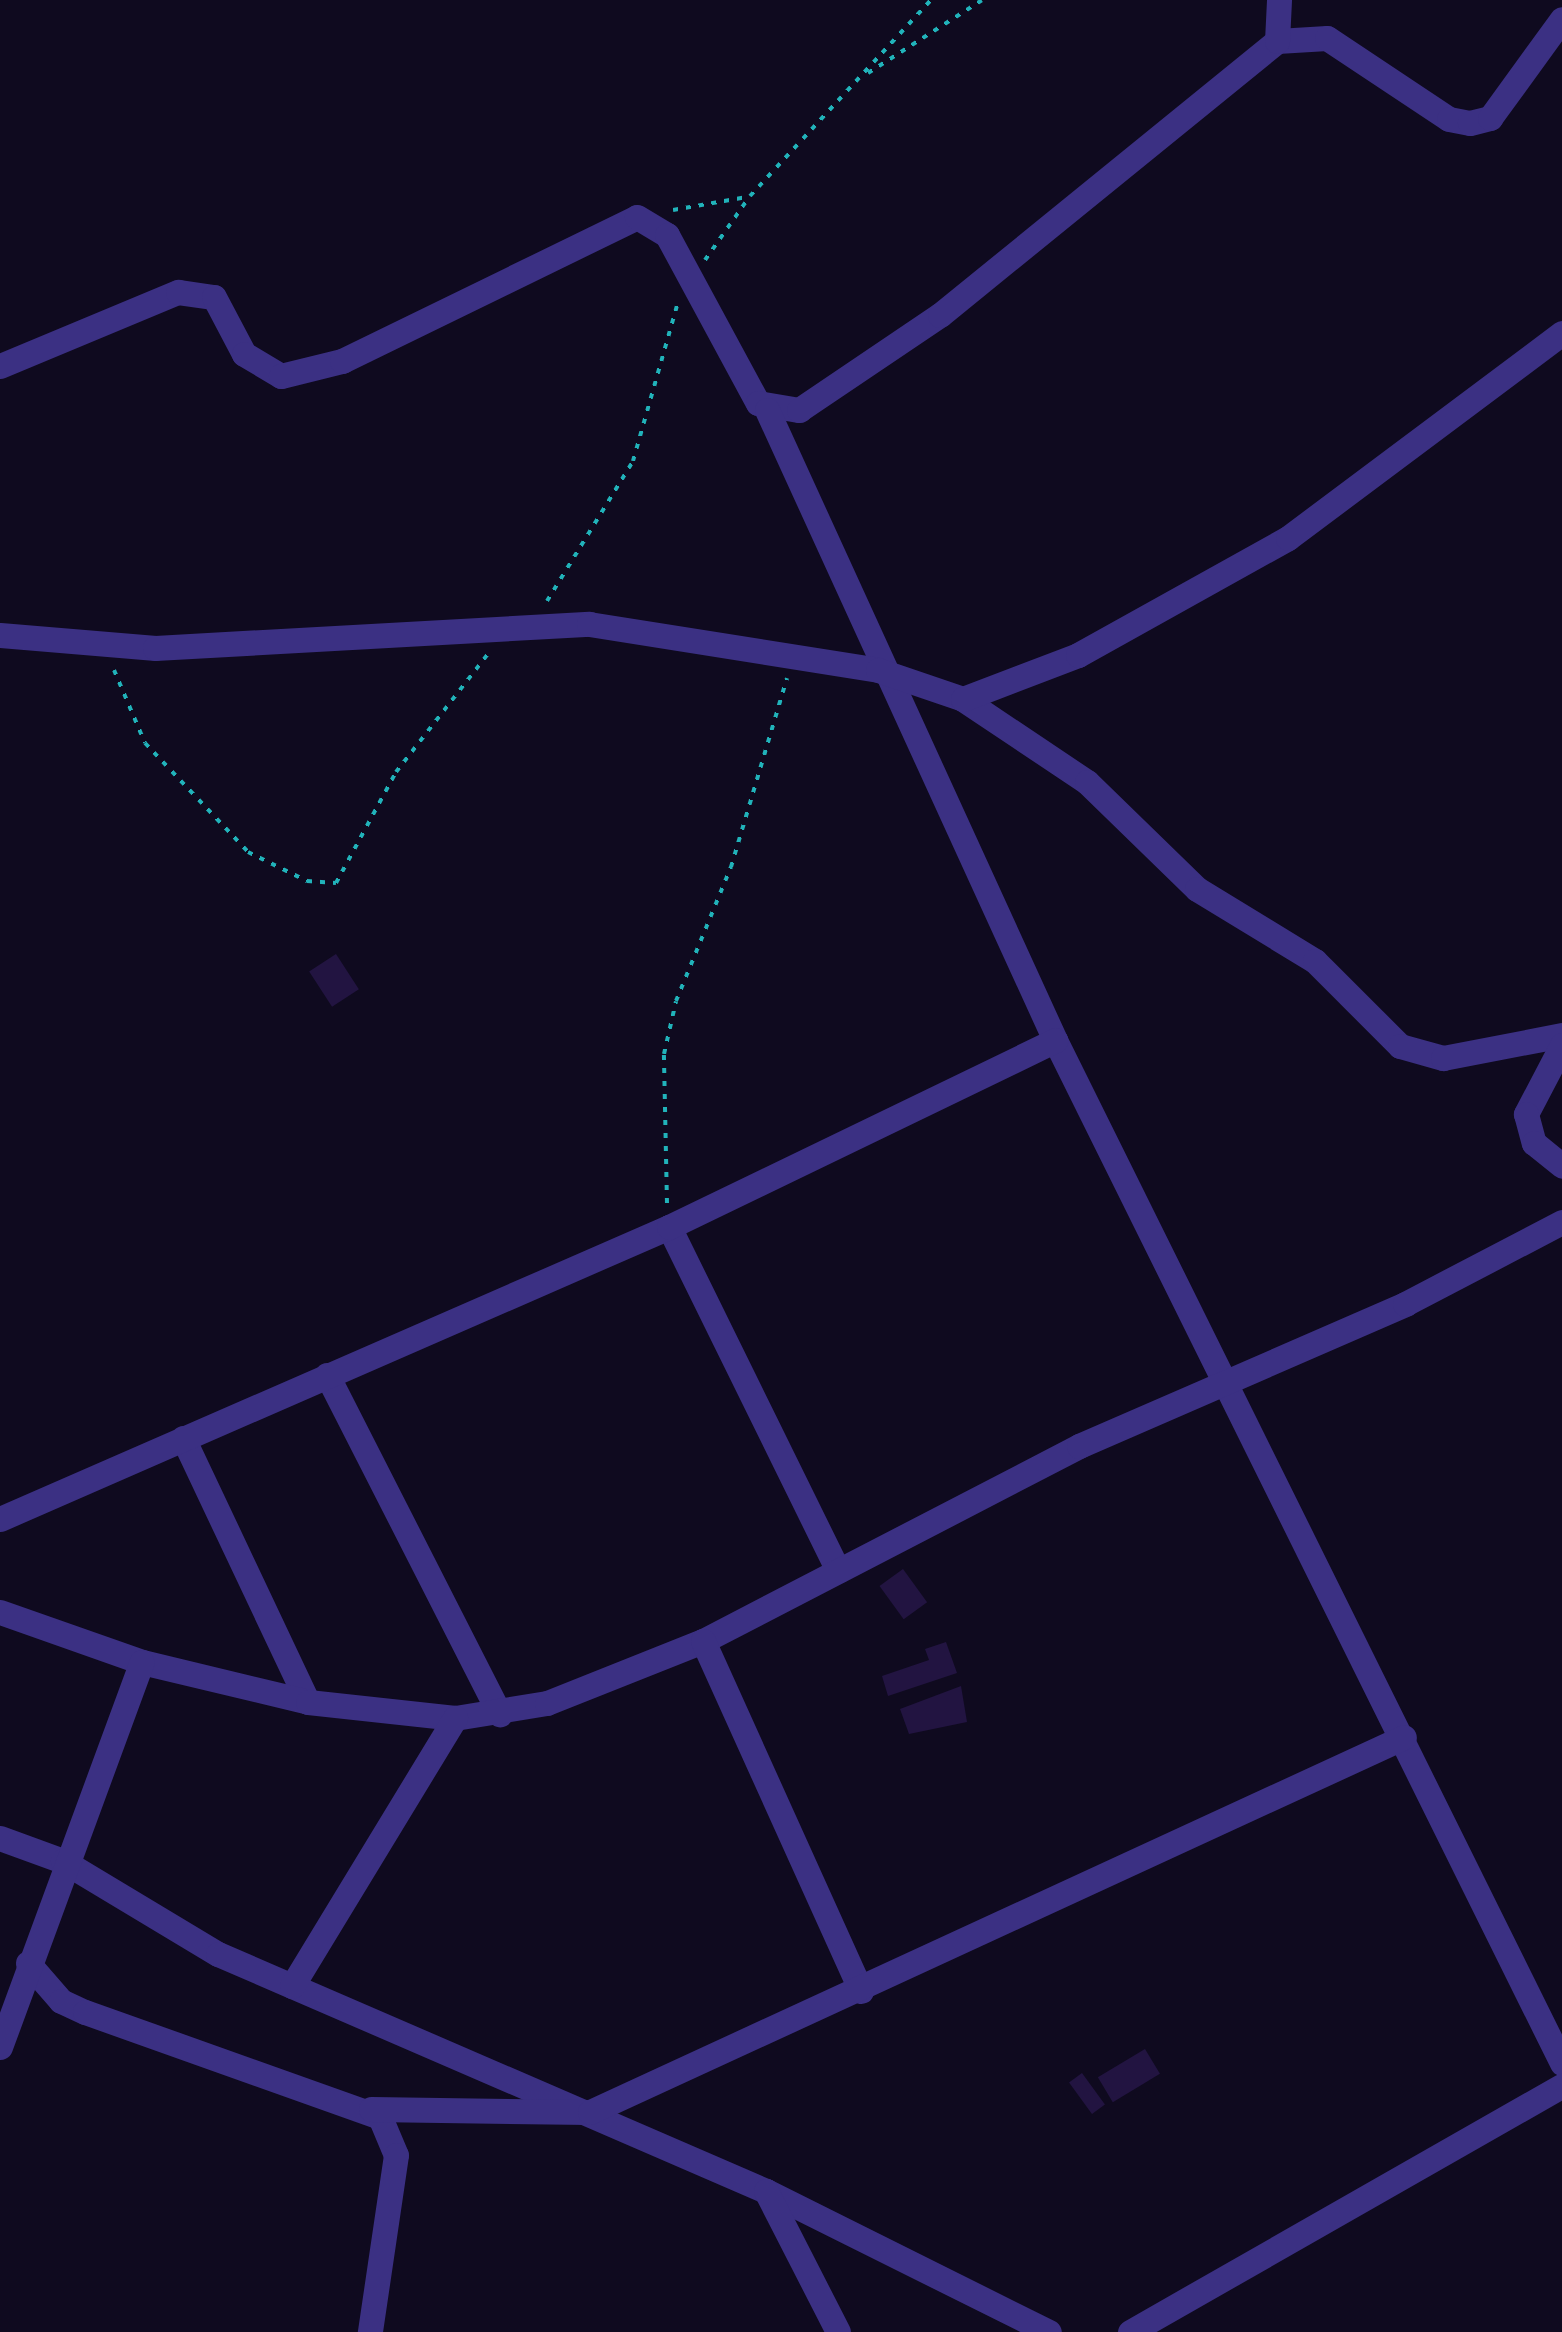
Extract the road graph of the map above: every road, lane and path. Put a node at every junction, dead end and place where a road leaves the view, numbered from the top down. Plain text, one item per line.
1 (931, 0) edge
2 (982, 0) edge
3 (1279, 0) edge
4 (1562, 19) edge
5 (1277, 41) junction
6 (861, 77) junction
7 (750, 196) junction
8 (650, 219) junction
9 (694, 276) junction
10 (1562, 334) edge
11 (0, 366) edge
12 (767, 410) junction
13 (509, 630) junction
14 (0, 635) edge
15 (107, 646) junction
16 (793, 660) junction
17 (878, 670) junction
18 (963, 699) junction
19 (1562, 1034) edge
20 (1055, 1040) junction
21 (1562, 1045) edge
22 (1562, 1166) edge
23 (1562, 1222) edge
24 (669, 1226) junction
25 (327, 1375) junction
26 (1220, 1379) junction
27 (183, 1438) junction
28 (0, 1519) edge
29 (838, 1570) junction
30 (0, 1612) edge
31 (702, 1640) junction
32 (142, 1662) junction
33 (308, 1702) junction
34 (500, 1714) junction
35 (455, 1718) junction
36 (1404, 1737) junction
37 (0, 1838) edge
38 (62, 1861) junction
39 (28, 1963) junction
40 (292, 1986) junction
41 (861, 1991) junction
42 (0, 2047) edge
43 (1562, 2063) edge
44 (1562, 2086) edge
45 (371, 2108) junction
46 (590, 2112) junction
47 (766, 2190) junction
48 (370, 2332) edge
49 (838, 2332) edge
50 (1049, 2332) edge
51 (1130, 2332) edge

1 - 6 path
2 - 6 path
3 - 5 street
4 - 5 street
5 - 12 street
6 - 7 path
7 - 8 path
7 - 9 path
8 - 9 street
8 - 11 street
9 - 12 street
9 - 13 path
10 - 18 street
12 - 17 street
13 - 15 street
13 - 15 path
13 - 16 street
14 - 15 street
16 - 17 street
16 - 24 path
17 - 18 street
17 - 20 street
18 - 19 street
20 - 24 street
20 - 26 street
21 - 22 street
23 - 26 street
24 - 25 street
24 - 29 street
25 - 27 street
25 - 34 street
26 - 29 street
26 - 36 street
27 - 28 street
27 - 33 street
29 - 31 street
30 - 32 street
31 - 34 street
31 - 41 street
32 - 33 street
32 - 38 street
33 - 35 street
34 - 35 street
35 - 40 street
36 - 41 street
36 - 43 street
37 - 38 street
38 - 39 street
38 - 40 street
39 - 42 street
39 - 45 street
40 - 46 street
41 - 46 street
44 - 51 street
45 - 46 street
45 - 48 street
46 - 47 street
47 - 49 street
47 - 50 street

